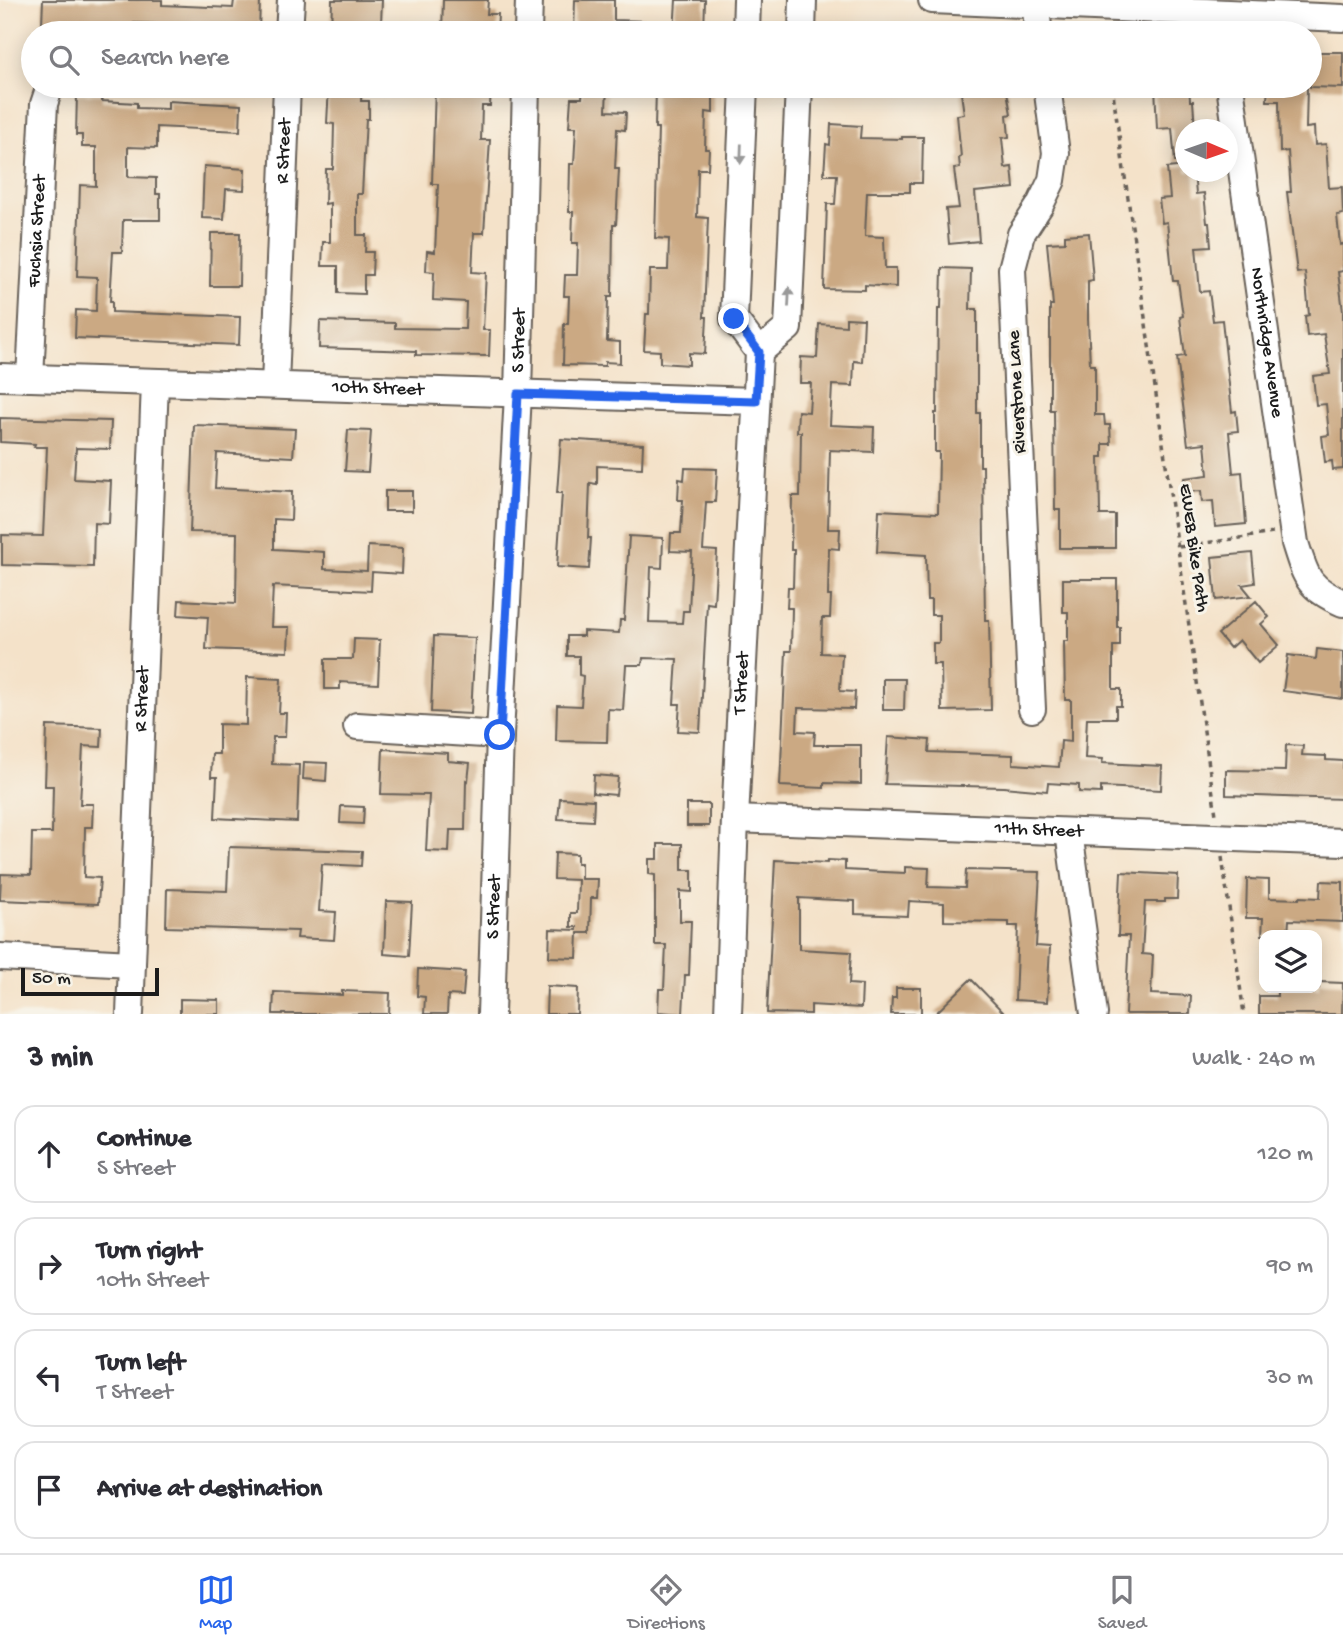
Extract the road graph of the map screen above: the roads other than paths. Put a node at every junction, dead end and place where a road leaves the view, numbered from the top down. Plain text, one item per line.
1 (291, 0) edge
2 (529, 0) edge
3 (747, 0) edge
4 (803, 0) edge
5 (932, 0) edge
6 (1035, 4) junction
7 (1220, 15) edge
8 (1343, 18) edge
9 (290, 21) edge
10 (528, 21) edge
11 (746, 21) edge
12 (802, 21) edge
13 (1037, 21) edge
14 (46, 98) edge
15 (287, 98) edge
16 (526, 98) edge
17 (743, 98) edge
18 (798, 98) edge
19 (1049, 98) edge
20 (1232, 98) edge
21 (759, 352) junction
22 (0, 377) edge
23 (30, 378) junction
24 (155, 383) junction
25 (275, 385) junction
26 (518, 394) junction
27 (756, 401) junction
28 (1332, 598) edge
29 (1032, 709) dead end
30 (358, 726) dead end
31 (500, 735) junction
32 (735, 819) junction
33 (1069, 832) junction
34 (1343, 842) edge
35 (0, 957) edge
36 (132, 964) junction
37 (130, 1014) edge
38 (491, 1014) edge
39 (728, 1014) edge
40 (1094, 1014) edge

1 - 9 street
2 - 10 street
3 - 11 street
4 - 12 street
5 - 6 street
6 - 7 street
6 - 13 street
7 - 8 street
14 - 23 street, Fuchsia Street
15 - 25 street, R Street
16 - 26 street, S Street
17 -> 21 street
21 -> 18 street
19 - 29 street, Riverstone Lane
20 - 28 street, Northridge Avenue
21 - 27 street, T Street
22 - 23 street, 10th Street
23 - 24 street, 10th Street
24 - 25 street, 10th Street
24 - 36 street, R Street
25 - 26 street, 10th Street
26 - 27 street, 10th Street
26 - 31 street, S Street
27 - 32 street, T Street
30 - 31 street
31 - 38 street, S Street
32 - 33 street, 11th Street
32 - 39 street, T Street
33 - 34 street, 11th Street
33 - 40 street
35 - 36 street
36 - 37 street, R Street

